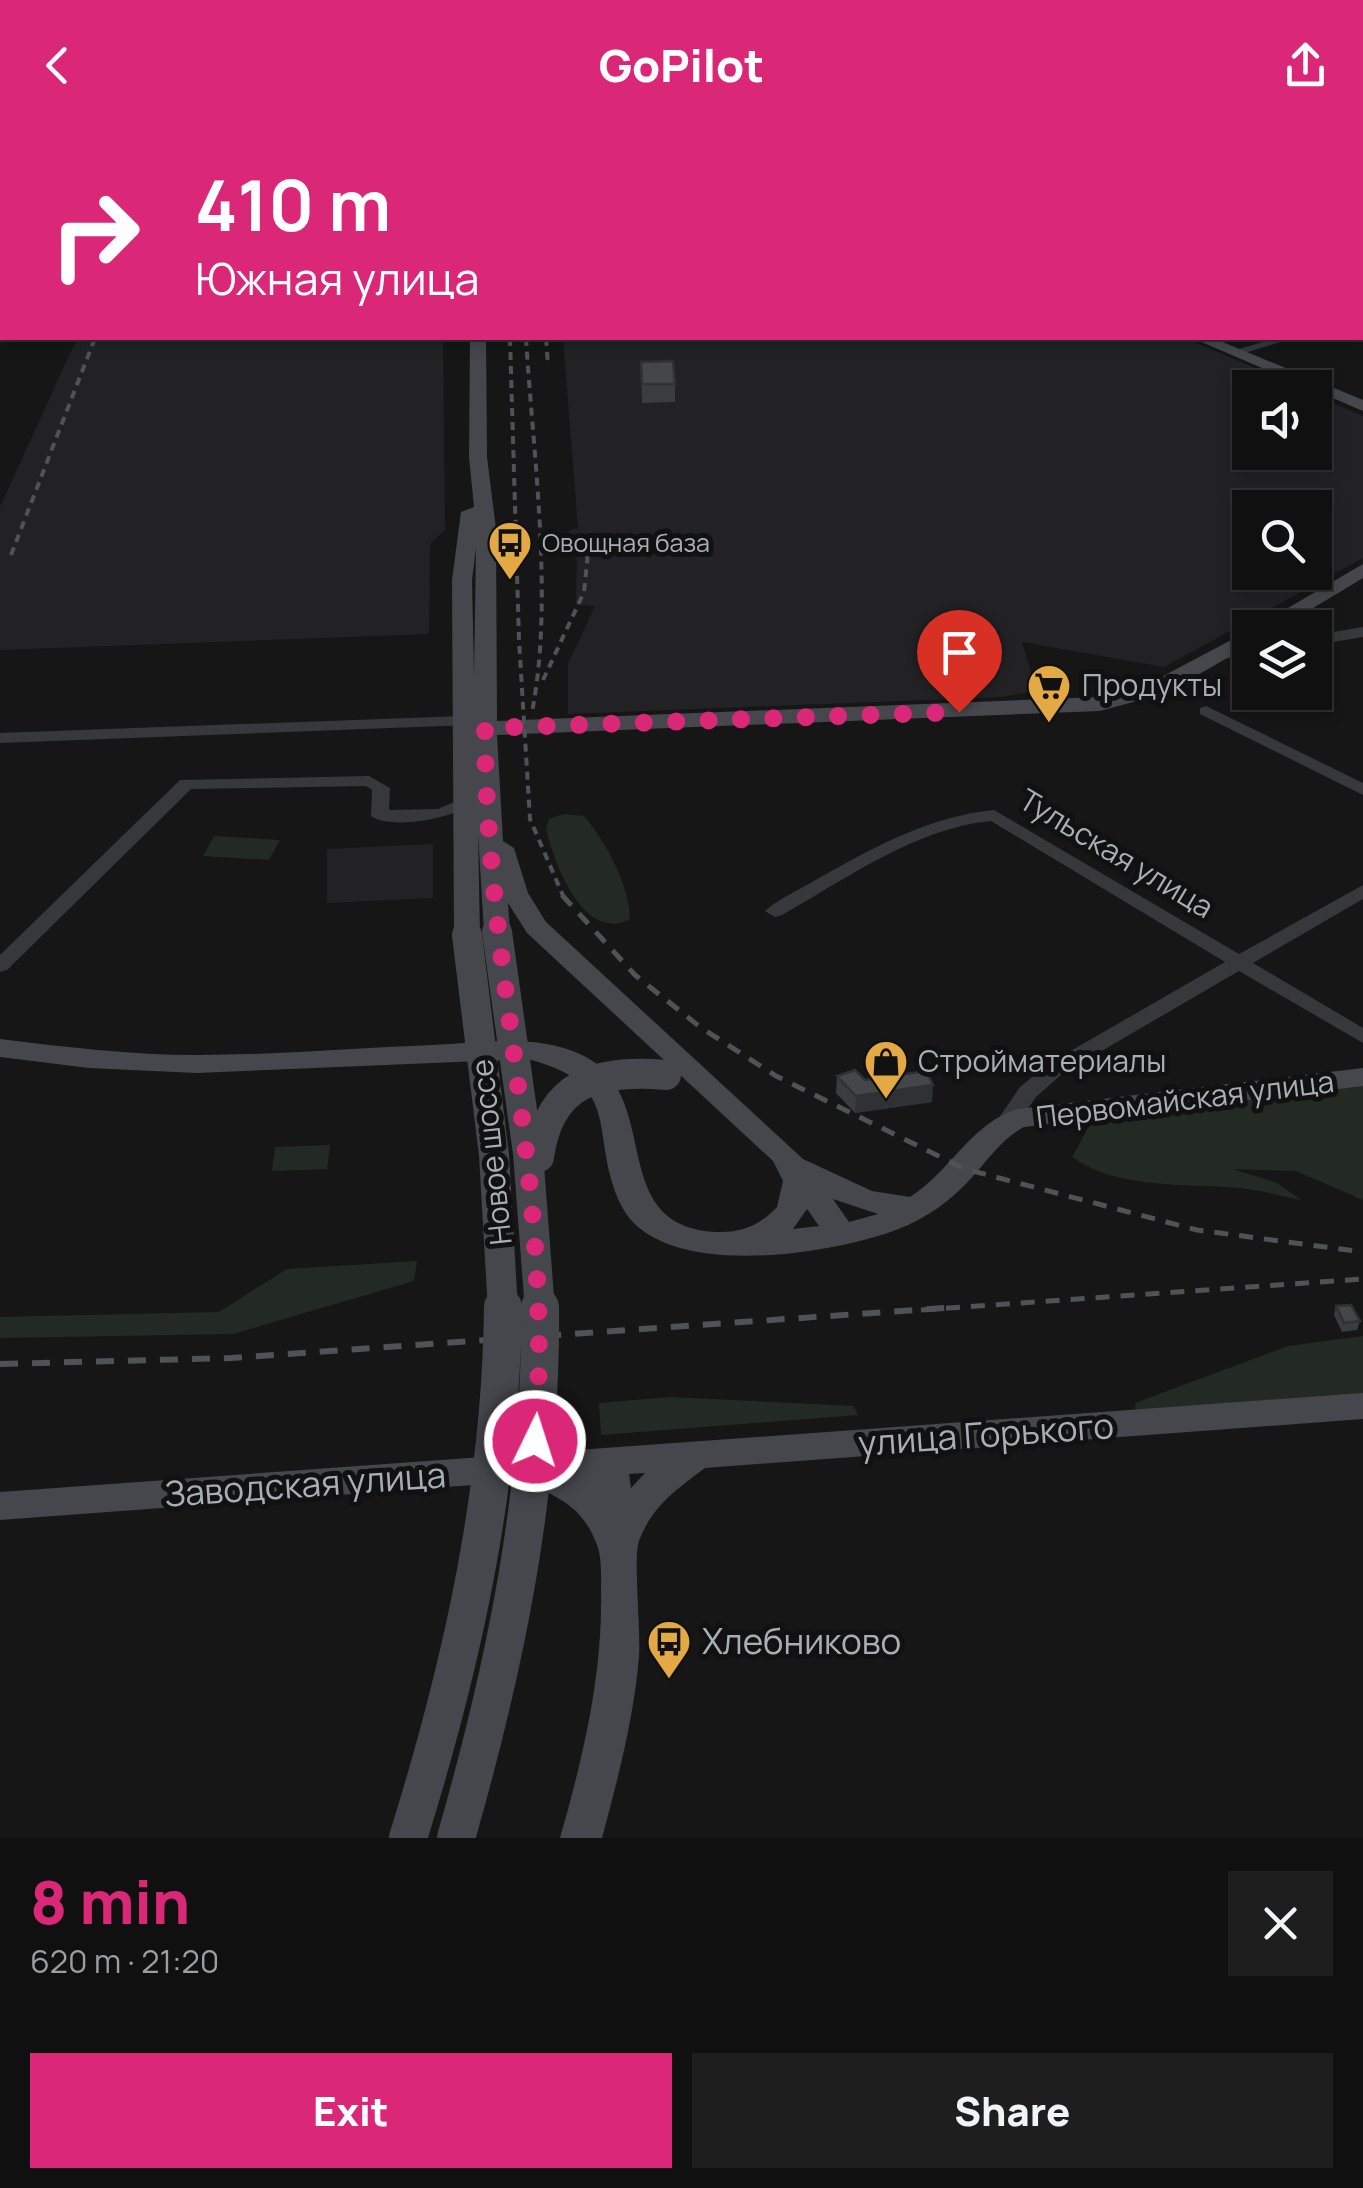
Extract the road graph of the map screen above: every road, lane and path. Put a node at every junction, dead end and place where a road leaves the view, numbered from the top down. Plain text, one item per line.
1 (478, 340) edge
2 (1205, 340) edge
3 (1280, 340) edge
4 (1235, 352) junction
5 (1363, 406) edge
6 (1363, 570) edge
7 (1295, 610) edge
8 (1363, 632) edge
9 (1332, 637) edge
10 (1232, 647) edge
11 (1232, 653) edge
12 (1220, 654) junction
13 (1206, 711) dead end
14 (470, 726) junction
15 (0, 738) edge
16 (1363, 790) edge
17 (463, 810) junction
18 (1363, 891) edge
19 (776, 911) dead end
20 (482, 933) junction
21 (1239, 963) junction
22 (0, 966) edge
23 (1363, 1037) edge
24 (0, 1048) edge
25 (1363, 1078) edge
26 (729, 1105) junction
27 (1007, 1122) junction
28 (797, 1167) junction
29 (920, 1208) junction
30 (843, 1236) junction
31 (538, 1243) junction
32 (744, 1244) junction
33 (1363, 1406) edge
34 (702, 1454) junction
35 (610, 1463) junction
36 (518, 1469) junction
37 (0, 1506) edge
38 (618, 1547) junction
39 (408, 1838) edge
40 (456, 1838) edge
41 (581, 1838) edge

1 - 14 street, Новое шоссе
2 - 4 street
3 - 4 street
4 - 5 street
6 - 7 street
8 - 9 street
10 - 12 street
11 - 12 street
12 - 14 street
13 - 16 street
14 - 15 street
14 - 17 street, Новое шоссе
17 - 20 street, Новое шоссе
17 - 22 street
17 - 26 street
18 - 21 street
19 - 21 street, Тульская улица
20 - 31 street, Новое шоссе, bridge
20 - 39 street, Новое шоссе, bridge
21 - 23 street, Тульская улица
21 - 27 street
24 - 32 street
25 - 27 street, Первомайская улица
26 - 28 street
26 - 31 street, bridge
27 - 29 street
28 - 29 street
28 - 30 street
28 - 32 street
29 - 30 street
30 - 32 street
31 - 40 street, Новое шоссе, bridge
33 - 34 street, улица Горького
34 - 35 street, улица Горького
34 - 38 street
35 - 36 street, Заводская улица
35 - 38 street
36 - 37 street, Заводская улица
36 - 38 street
38 - 41 street

